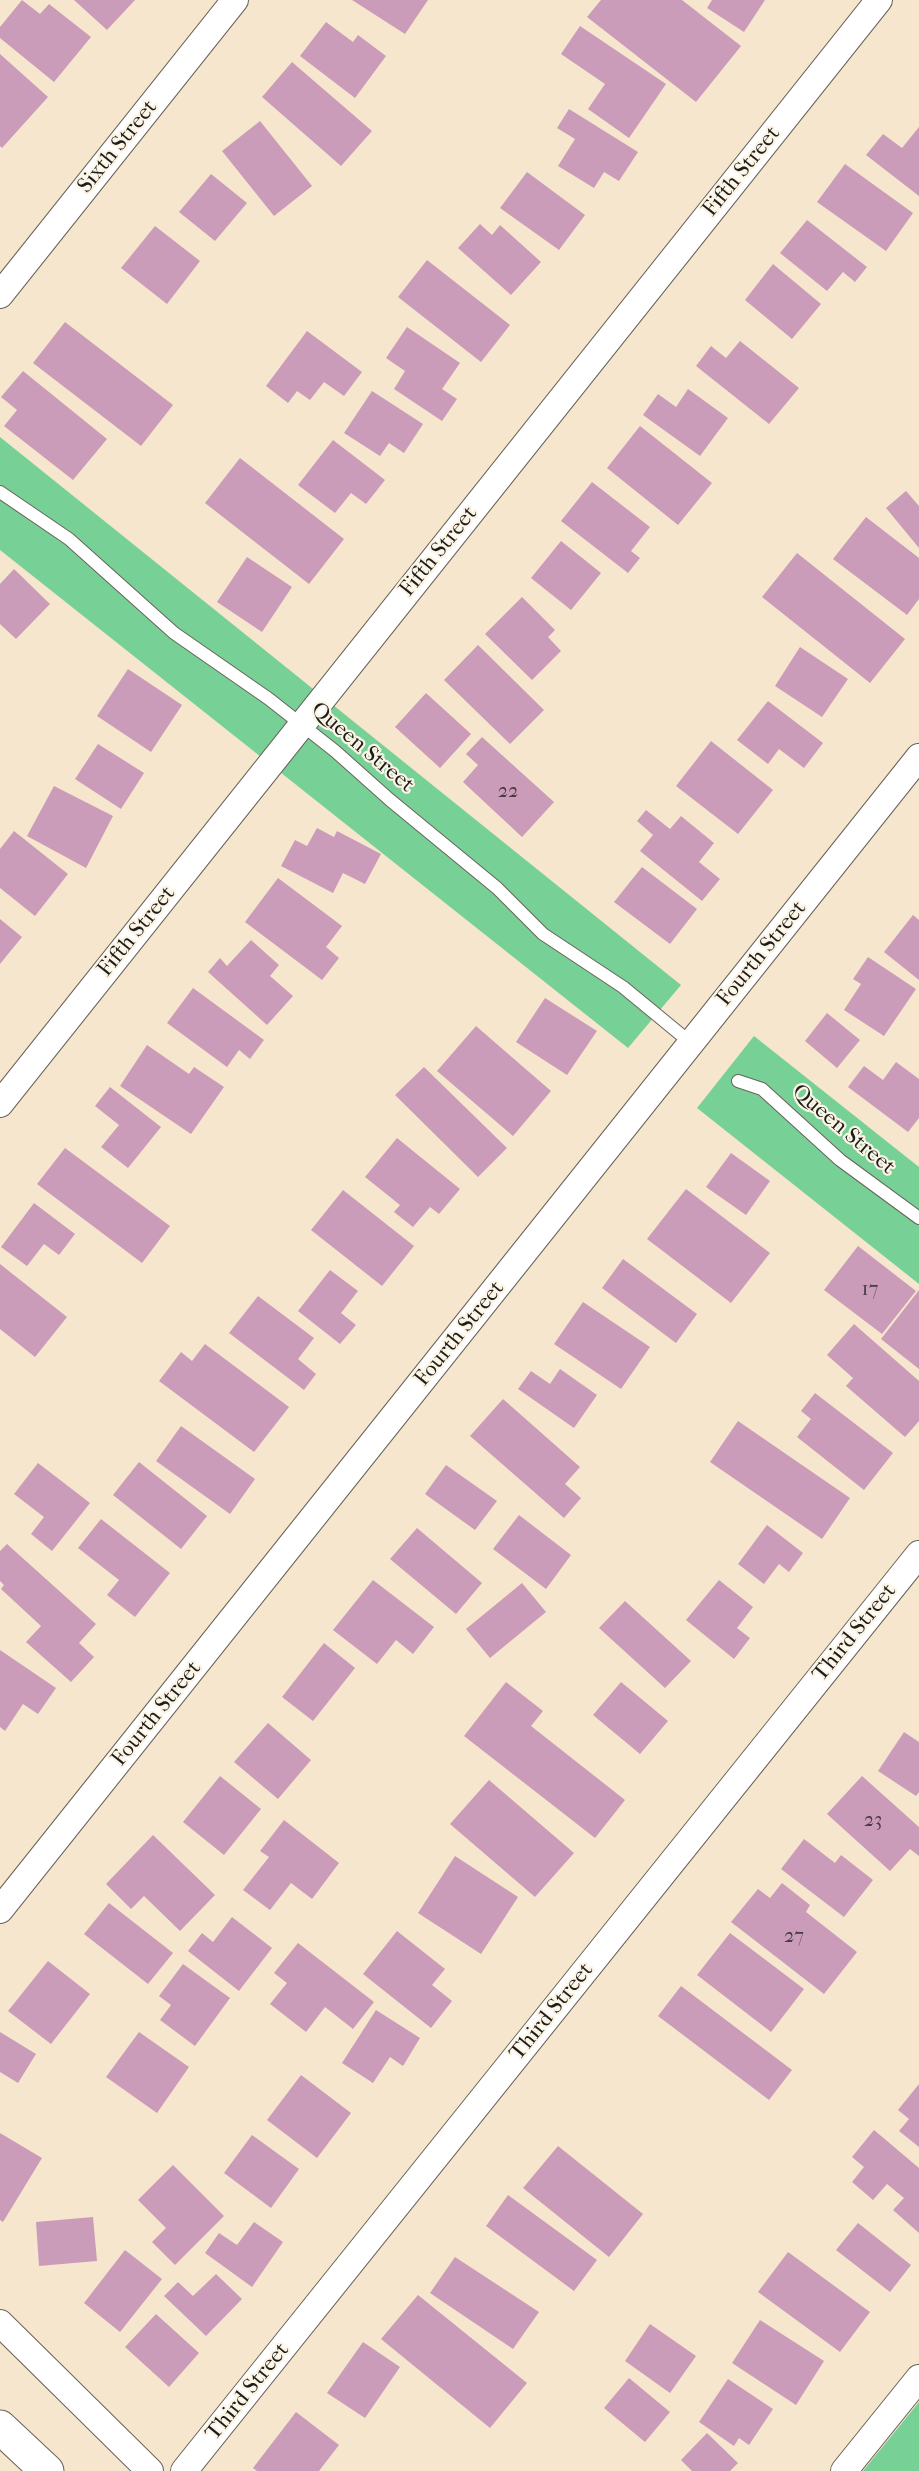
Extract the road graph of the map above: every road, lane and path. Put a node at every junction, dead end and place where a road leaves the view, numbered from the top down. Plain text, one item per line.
1 (235, 0) edge
2 (879, 0) edge
3 (0, 295) edge
4 (0, 492) edge
5 (302, 724) junction
6 (919, 757) edge
7 (691, 1043) junction
8 (738, 1081) dead end
9 (0, 1104) edge
10 (919, 1218) edge
11 (919, 1554) edge
12 (0, 1910) edge
13 (0, 2323) edge
14 (919, 2378) edge
15 (0, 2427) edge
16 (47, 2471) edge
17 (150, 2471) edge
18 (184, 2471) edge
19 (844, 2471) edge

1 - 3 street, Sixth Street
2 - 5 street, Fifth Street
4 - 5 lane, Queen Street
5 - 7 lane, Queen Street
5 - 9 street, Fifth Street
6 - 7 street, Fourth Street
7 - 12 street, Fourth Street
8 - 10 lane, Queen Street
11 - 18 street, Third Street
13 - 17 street
14 - 19 street
15 - 16 highway

